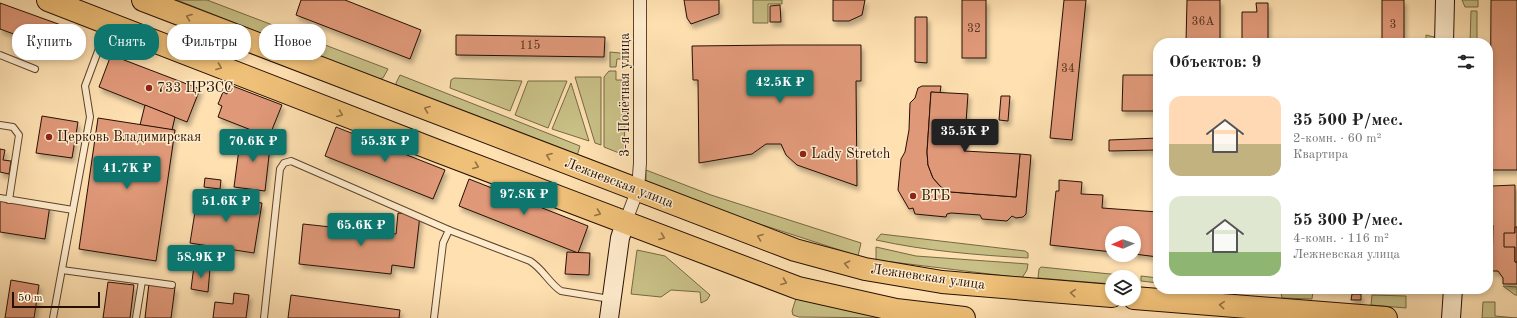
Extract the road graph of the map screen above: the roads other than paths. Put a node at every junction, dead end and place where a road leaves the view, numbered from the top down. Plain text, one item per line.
1 (48, 0) edge
2 (143, 0) edge
3 (640, 0) edge
4 (1445, 0) edge
5 (1455, 0) edge
6 (108, 24) edge
7 (1444, 38) edge
8 (1454, 38) edge
9 (159, 44) edge
10 (0, 55) edge
11 (95, 60) edge
12 (35, 69) dead end
13 (0, 125) edge
14 (638, 190) junction
15 (0, 198) edge
16 (9, 200) junction
17 (73, 210) junction
18 (625, 223) junction
19 (449, 230) junction
20 (62, 270) junction
21 (142, 281) junction
22 (172, 285) dead end
23 (1441, 294) edge
24 (1453, 294) edge
25 (1105, 295) edge
26 (1141, 299) edge
27 (611, 300) junction
28 (53, 318) edge
29 (136, 318) edge
30 (264, 318) edge
31 (434, 318) edge
32 (609, 318) edge
33 (964, 318) edge
34 (1386, 318) edge
35 (1439, 318) edge
36 (1451, 318) edge

1 - 6 highway
14 -> 2 highway, Лежневская улица
3 - 14 street, 3-я Полётная улица
4 - 7 main road
5 - 8 main road
9 -> 18 highway
10 - 12 lane
11 - 17 lane
13 - 16 lane
14 - 18 street, 3-я Полётная улица
25 -> 14 highway, Лежневская улица
15 - 16 lane
16 - 17 lane
17 - 20 lane
18 - 27 main road
18 -> 33 highway
19 - 27 lane
19 - 30 lane
19 - 31 lane
20 - 21 lane
20 - 28 lane
21 - 22 lane
21 - 29 lane
23 - 35 main road
24 - 36 main road
34 -> 26 highway
27 - 32 main road

